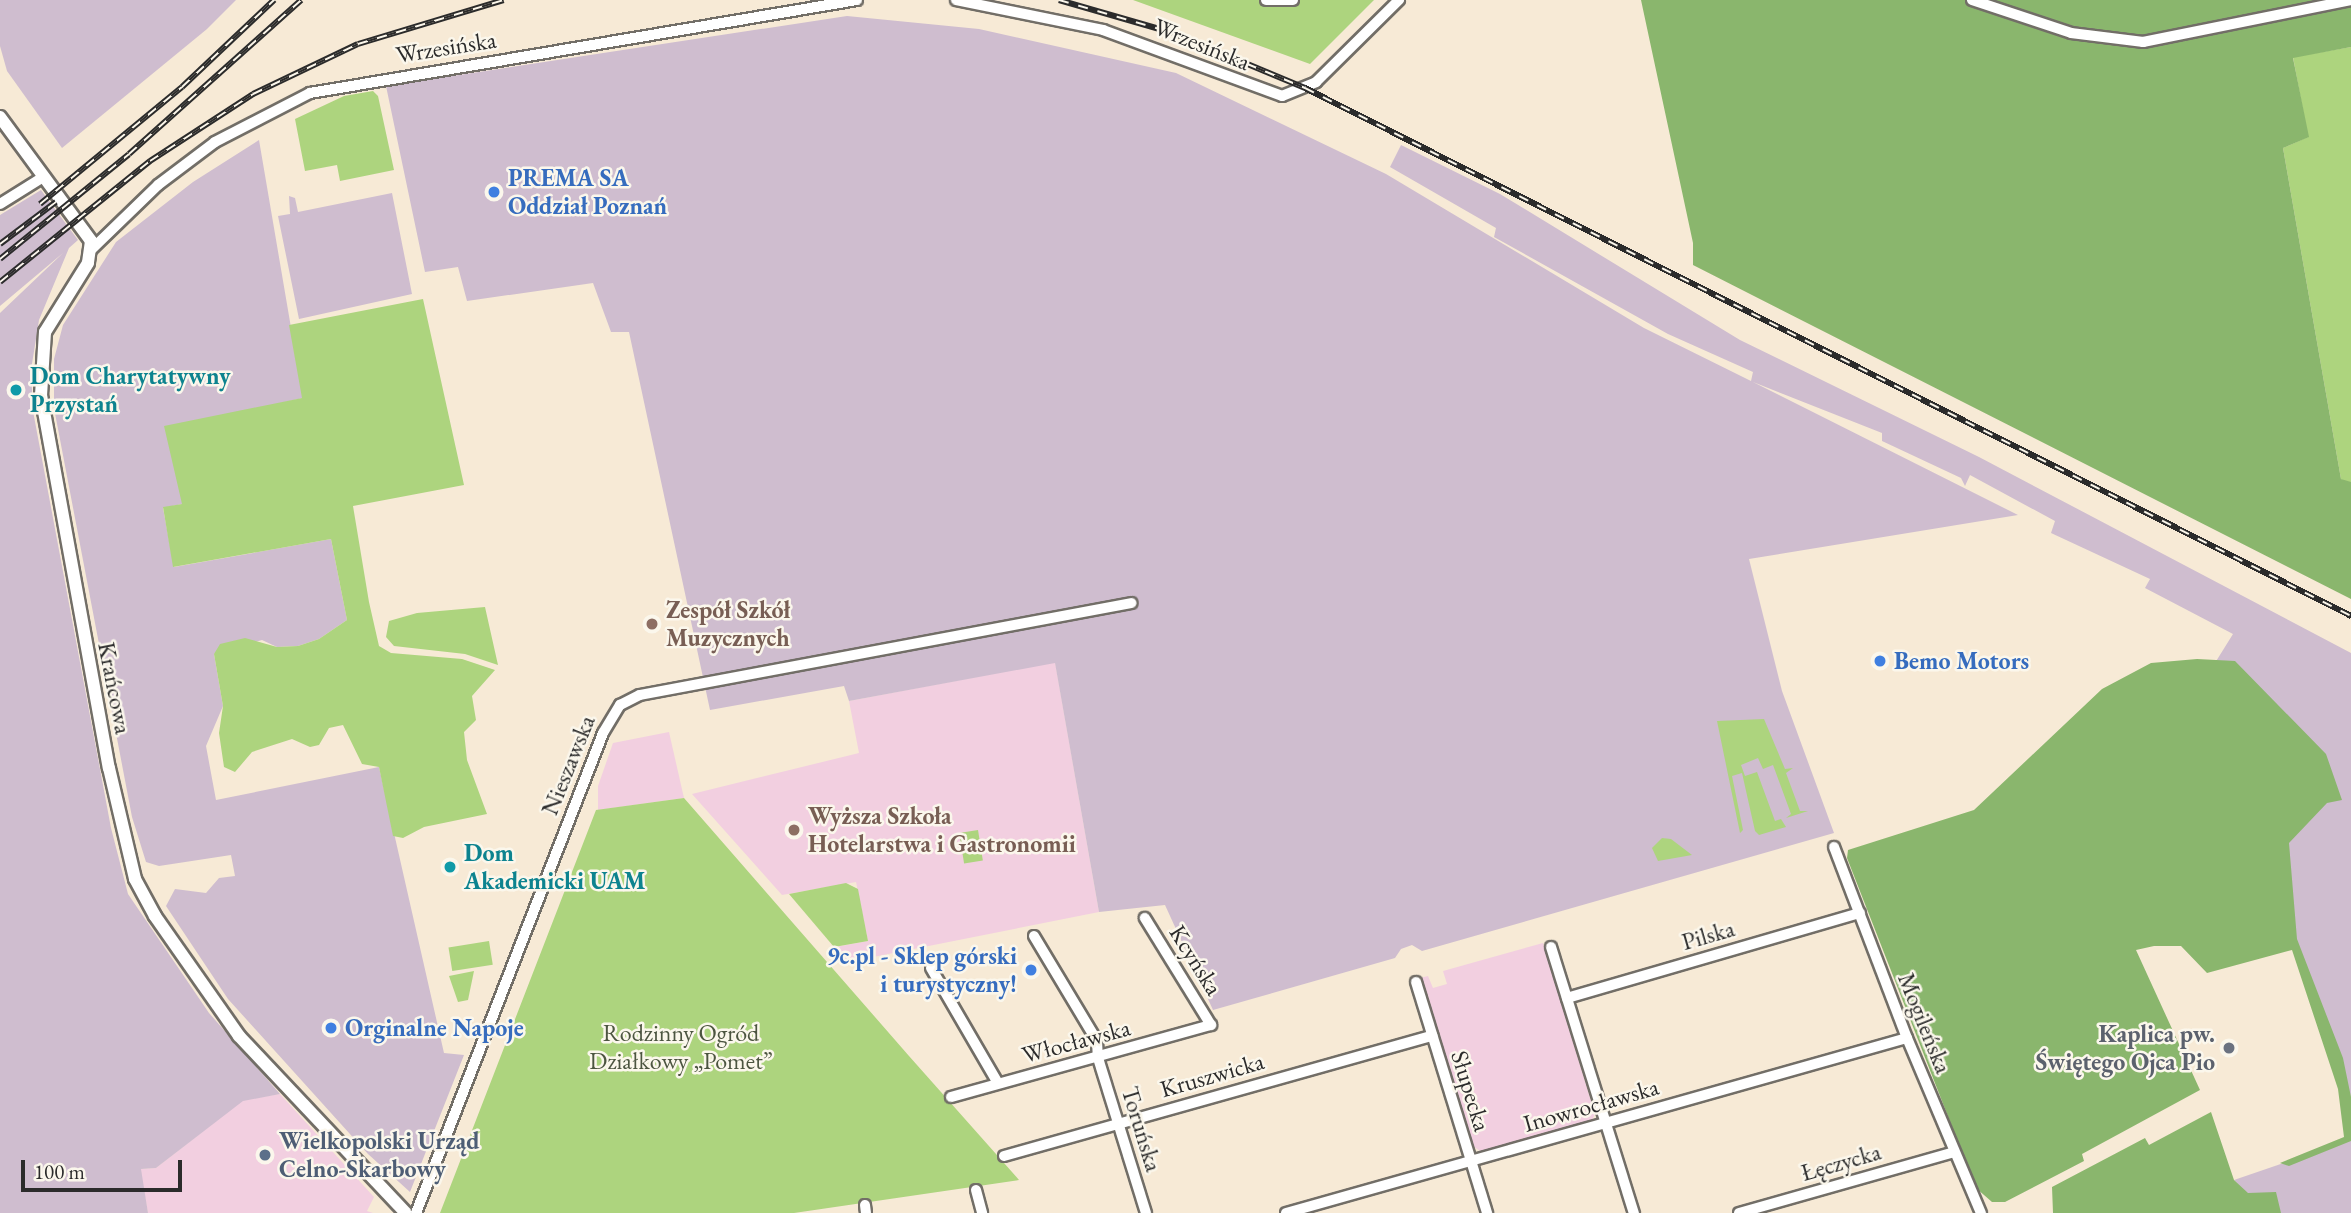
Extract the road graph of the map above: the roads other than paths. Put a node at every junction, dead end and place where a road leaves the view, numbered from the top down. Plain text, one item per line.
1 (857, 0) edge
2 (956, 0) edge
3 (1266, 0) edge
4 (1293, 0) edge
5 (1399, 0) edge
6 (1972, 0) edge
7 (2351, 1) edge
8 (0, 117) edge
9 (43, 177) junction
10 (0, 204) edge
11 (92, 249) junction
12 (1131, 603) dead end
13 (1834, 847) dead end
14 (1860, 913) junction
15 (1145, 918) dead end
16 (1034, 936) dead end
17 (1551, 947) dead end
18 (931, 968) dead end
19 (1416, 982) dead end
20 (1567, 998) junction
21 (1211, 1025) joint
22 (1432, 1036) junction
23 (1907, 1038) junction
24 (1098, 1058) junction
25 (998, 1083) junction
26 (951, 1097) dead end
27 (1119, 1123) junction
28 (1605, 1123) junction
29 (1954, 1152) junction
30 (1004, 1156) dead end
31 (1471, 1161) junction
32 (976, 1189) dead end
33 (406, 1213) edge
34 (416, 1213) edge
35 (982, 1213) edge
36 (1146, 1213) edge
37 (1286, 1213) edge
38 (1487, 1213) edge
39 (1634, 1213) edge
40 (1739, 1213) edge
41 (1981, 1213) edge

1 - 11 street, Wrzesińska
2 - 5 street, Wrzesińska
3 - 4 street
6 - 7 street
8 - 9 street
9 - 10 street
9 - 11 street
11 - 33 street, Krańcowa
12 - 34 street, Nieszawska
13 - 14 street, Mogileńska
14 - 20 street, Pilska
14 - 23 street, Mogileńska
15 - 21 street, Kcyńska
16 - 24 street, Toruńska
17 - 20 street
18 - 25 street
19 - 22 street, Słupecka
20 - 28 street
21 - 24 street, Włocławska
22 - 27 street, Kruszwicka
22 - 31 street, Słupecka
23 - 28 street, Inowrocławska
23 - 29 street, Mogileńska
24 - 25 street, Włocławska
24 - 27 street, Toruńska
25 - 26 street, Włocławska
27 - 30 street, Kruszwicka
27 - 36 street, Toruńska
28 - 31 street, Inowrocławska
28 - 39 street
29 - 40 street, Łęczycka
29 - 41 street, Mogileńska
31 - 37 street, Inowrocławska
31 - 38 street, Słupecka
32 - 35 street

